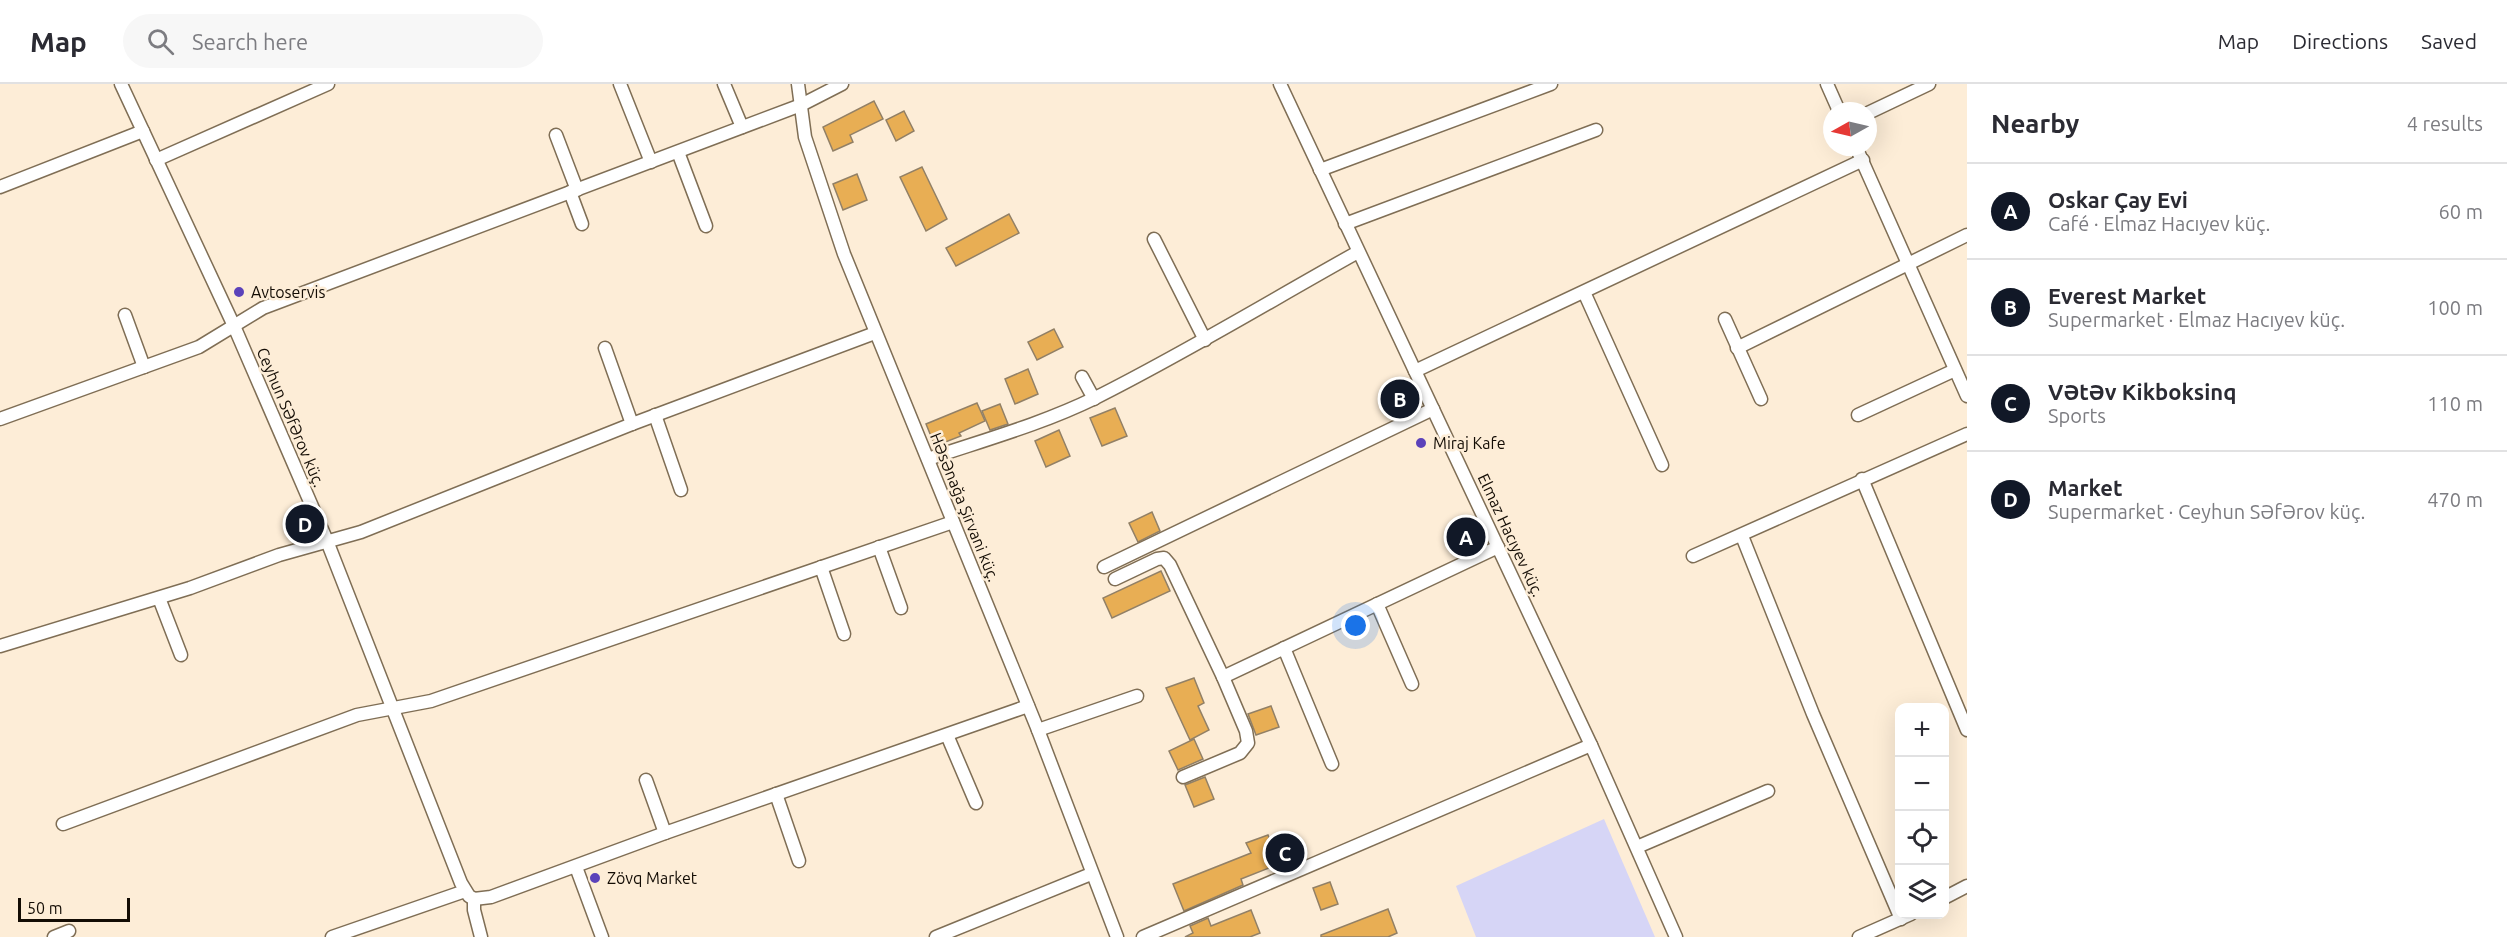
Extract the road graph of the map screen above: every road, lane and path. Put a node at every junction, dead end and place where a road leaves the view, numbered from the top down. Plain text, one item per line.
1 (121, 84) edge
2 (328, 84) edge
3 (620, 84) edge
4 (724, 84) edge
5 (798, 84) edge
6 (842, 84) edge
7 (1280, 84) edge
8 (1551, 84) edge
9 (1827, 84) edge
10 (1929, 84) edge
11 (1835, 102) edge
12 (801, 105) junction
13 (1877, 109) edge
14 (741, 127) junction
15 (1596, 130) dead end
16 (142, 131) junction
17 (556, 135) dead end
18 (678, 152) junction
19 (1861, 156) edge
20 (156, 160) junction
21 (1863, 160) junction
22 (651, 162) junction
23 (1320, 170) junction
24 (0, 187) edge
25 (573, 191) junction
26 (582, 224) dead end
27 (1345, 224) junction
28 (706, 226) dead end
29 (1967, 235) edge
30 (1154, 239) dead end
31 (1358, 252) junction
32 (1909, 263) junction
33 (1584, 292) junction
34 (125, 315) dead end
35 (1725, 319) dead end
36 (234, 327) junction
37 (875, 333) junction
38 (1205, 340) junction
39 (605, 348) dead end
40 (1737, 348) junction
41 (144, 366) junction
42 (1955, 370) junction
43 (1415, 371) junction
44 (1082, 377) dead end
45 (1967, 396) edge
46 (1094, 399) junction
47 (1761, 399) dead end
48 (1433, 410) junction
49 (655, 415) junction
50 (1858, 415) dead end
51 (0, 419) edge
52 (632, 424) junction
53 (1967, 434) edge
54 (928, 459) junction
55 (1662, 465) dead end
56 (1862, 479) junction
57 (681, 490) dead end
58 (953, 522) junction
59 (1742, 536) junction
60 (327, 541) junction
61 (879, 547) junction
62 (1498, 547) junction
63 (1693, 556) dead end
64 (821, 567) junction
65 (1104, 567) dead end
66 (1115, 579) dead end
67 (159, 598) junction
68 (1377, 604) junction
69 (901, 608) dead end
70 (844, 634) dead end
71 (0, 646) edge
72 (1284, 648) junction
73 (181, 655) dead end
74 (1223, 677) junction
75 (1412, 684) dead end
76 (1137, 696) dead end
77 (1028, 706) junction
78 (391, 708) junction
79 (1038, 730) junction
80 (1967, 730) edge
81 (947, 735) junction
82 (1591, 745) junction
83 (1332, 764) dead end
84 (1183, 777) dead end
85 (646, 780) dead end
86 (1768, 791) dead end
87 (776, 794) junction
88 (976, 803) dead end
89 (63, 824) dead end
90 (665, 833) junction
91 (1637, 847) junction
92 (800, 861) dead end
93 (576, 867) junction
94 (1091, 874) junction
95 (1967, 886) edge
96 (1895, 893) edge
97 (470, 895) junction
98 (1949, 895) edge
99 (1901, 919) edge
100 (69, 931) dead end
101 (54, 937) edge
102 (332, 937) edge
103 (481, 937) edge
104 (602, 937) edge
105 (936, 937) edge
106 (1117, 937) edge
107 (1143, 937) edge
108 (1676, 937) edge
109 (1859, 937) edge

1 - 16 street, Ceyhun Səfərov küç.
2 - 20 street
3 - 22 street
4 - 14 street
5 - 12 street, Həsənağa Şirvani küç.
6 - 12 street
7 - 23 street, Elmaz Hacıyev küç.
8 - 23 street
9 - 11 street
10 - 13 street
12 - 14 street
12 - 37 street, Həsənağa Şirvani küç.
14 - 18 street
15 - 27 street
16 - 20 street, Ceyhun Səfərov küç.
16 - 24 street
17 - 25 street
18 - 22 street
18 - 28 street
19 - 21 street
20 - 36 street, Ceyhun Səfərov küç.
21 - 32 street
21 - 33 street
22 - 25 street
23 - 27 street, Elmaz Hacıyev küç.
25 - 26 street
25 - 36 street
27 - 31 street, Elmaz Hacıyev küç.
29 - 32 street
30 - 38 street
31 - 38 street
31 - 43 street, Elmaz Hacıyev küç.
32 - 40 street
32 - 42 street
33 - 43 street
33 - 55 street
34 - 41 street
35 - 40 street
36 - 41 street
36 - 60 street, Ceyhun Səfərov küç.
37 - 49 street
37 - 54 street, Həsənağa Şirvani küç.
38 - 46 street
39 - 52 street
40 - 47 street
41 - 51 street
42 - 45 street
42 - 50 street
43 - 48 street, Elmaz Hacıyev küç.
44 - 46 street
46 - 54 street
48 - 62 street, Elmaz Hacıyev küç.
48 - 65 street
49 - 52 street
49 - 57 street
52 - 60 street
53 - 56 street
54 - 58 street, Həsənağa Şirvani küç.
56 - 59 street
56 - 80 street
58 - 61 street
58 - 77 street, Həsənağa Şirvani küç.
59 - 63 street
59 - 96 street
60 - 67 street
60 - 78 street, Ceyhun Səfərov küç.
61 - 64 street
61 - 69 street
62 - 68 street
62 - 82 street, Elmaz Hacıyev küç.
64 - 70 street
64 - 78 street
66 - 74 street
67 - 71 street
67 - 73 street
68 - 72 street
68 - 75 street
72 - 74 street
72 - 83 street
74 - 84 street
76 - 79 street
77 - 79 street, Həsənağa Şirvani küç.
77 - 81 street
78 - 89 street
78 - 97 street, Ceyhun Səfərov küç.
79 - 94 street, Həsənağa Şirvani küç.
81 - 87 street
81 - 88 street
82 - 91 street, Elmaz Hacıyev küç.
82 - 107 street
85 - 90 street
86 - 91 street
87 - 90 street
87 - 92 street
90 - 93 street
91 - 108 street, Elmaz Hacıyev küç.
93 - 97 street
93 - 104 street
94 - 105 street
94 - 106 street, Həsənağa Şirvani küç.
95 - 98 street
97 - 102 street
97 - 103 street, Ceyhun Səfərov küç.
99 - 109 street
100 - 101 street

